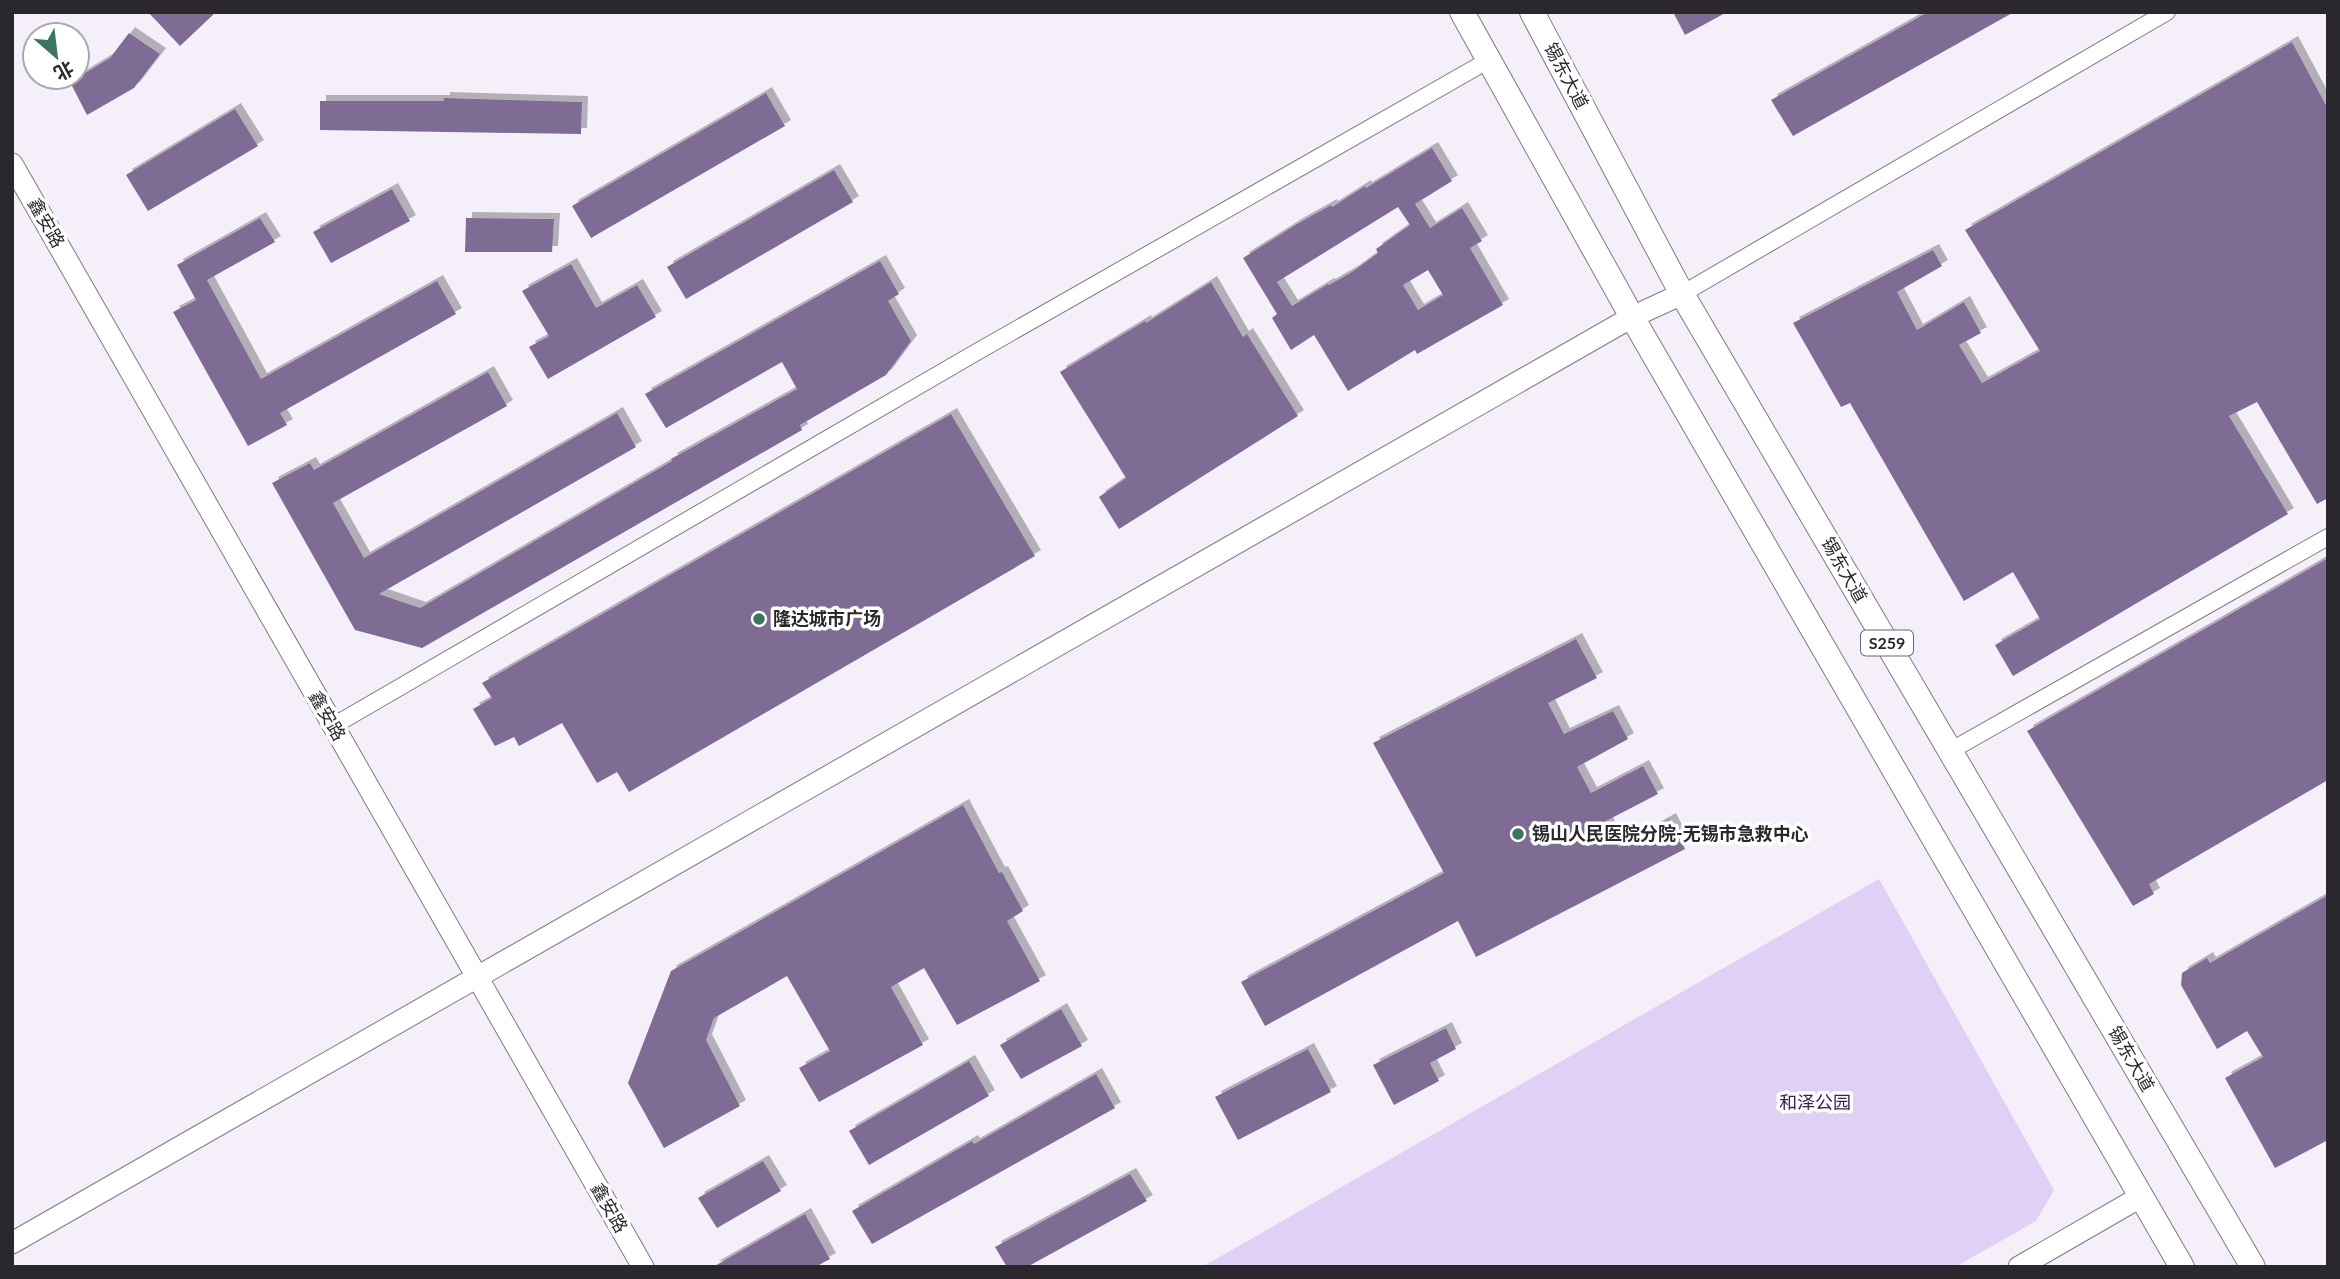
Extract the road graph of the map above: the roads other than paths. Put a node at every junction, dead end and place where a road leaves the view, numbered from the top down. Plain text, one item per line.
1 (1462, 12) edge
2 (1532, 12) edge
3 (2167, 12) edge
4 (1489, 61) junction
5 (12, 164) edge
6 (1682, 294) junction
7 (1632, 317) junction
8 (2328, 537) edge
9 (333, 726) junction
10 (1950, 751) junction
11 (476, 977) junction
12 (2142, 1196) junction
13 (12, 1244) edge
14 (643, 1267) edge
15 (2019, 1267) edge
16 (2182, 1267) edge
17 (2253, 1267) edge

1 - 4 main road
2 - 6 main road, 锡东大道 / S259
3 - 6 street
4 - 7 main road
4 - 9 street
5 - 9 street, 鑫安路
6 - 7 street
6 - 10 main road, 锡东大道 / S259
7 - 11 street
7 - 12 main road
8 - 10 street
9 - 11 street, 鑫安路
10 - 17 main road, 锡东大道 / S259
11 - 13 street
11 - 14 street, 鑫安路
12 - 15 street
12 - 16 main road

